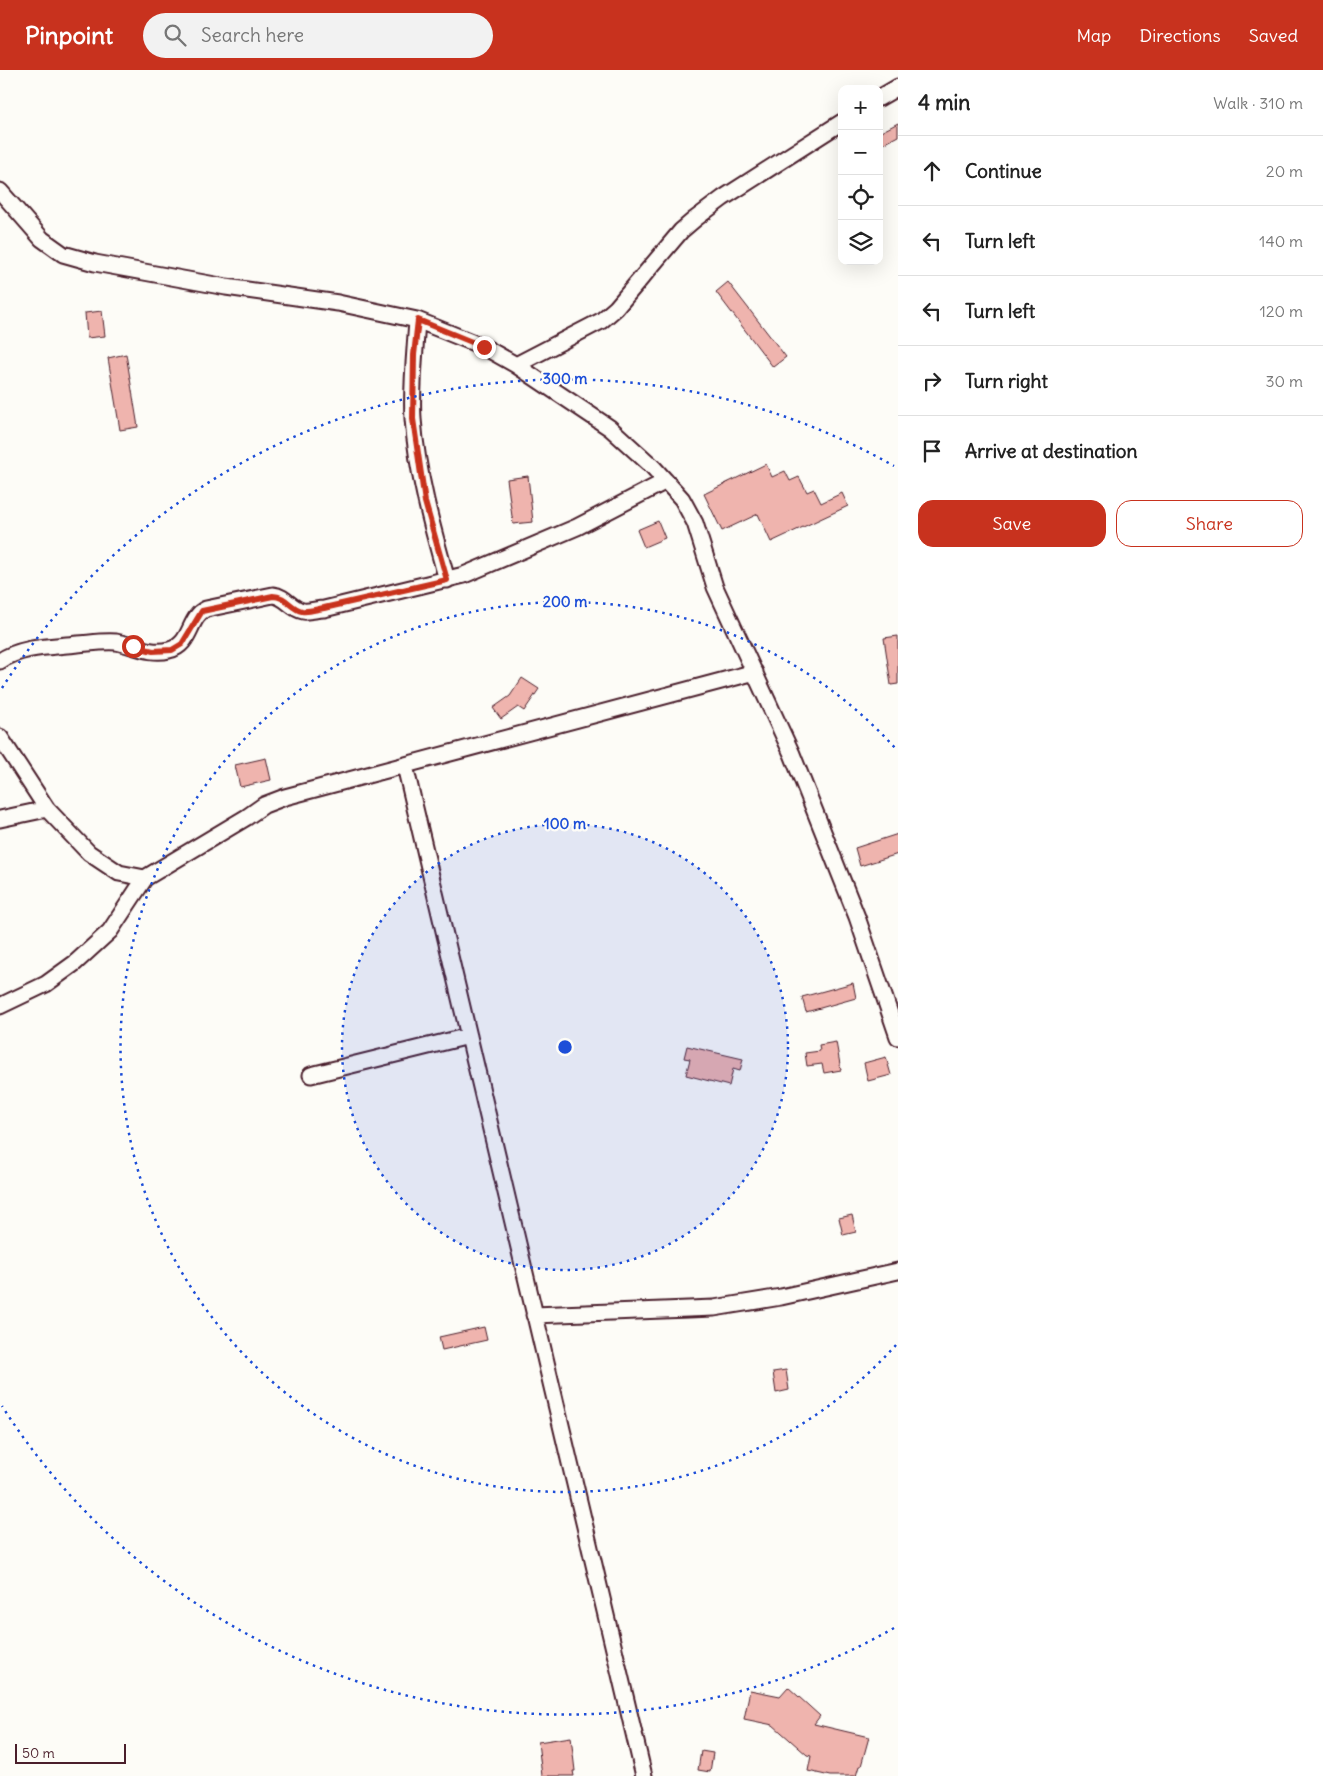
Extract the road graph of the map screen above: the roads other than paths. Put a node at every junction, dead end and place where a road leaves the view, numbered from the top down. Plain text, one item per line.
1 (898, 86) edge
2 (883, 95) edge
3 (838, 125) edge
4 (0, 191) edge
5 (418, 320) junction
6 (516, 365) junction
7 (666, 480) junction
8 (447, 580) junction
9 (0, 661) edge
10 (755, 672) junction
11 (0, 738) edge
12 (405, 766) junction
13 (47, 809) junction
14 (0, 819) edge
15 (145, 878) junction
16 (0, 1006) edge
17 (469, 1036) junction
18 (898, 1037) edge
19 (311, 1075) dead end
20 (898, 1271) edge
21 (534, 1315) junction
22 (644, 1776) edge

1 - 2 street
3 - 6 street
4 - 5 street
5 - 6 street
5 - 8 street
6 - 7 street
7 - 8 street
7 - 10 street
8 - 9 street
10 - 12 street
10 - 18 street
11 - 13 street
12 - 15 street
12 - 17 street
13 - 14 street
13 - 15 street
15 - 16 street
17 - 19 street
17 - 21 street
20 - 21 street
21 - 22 street

